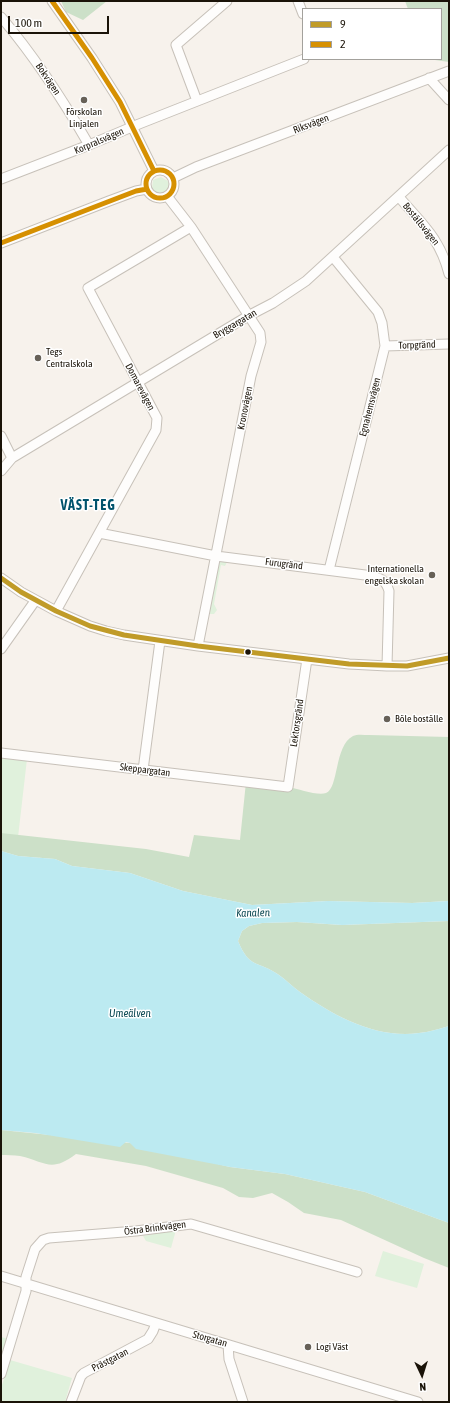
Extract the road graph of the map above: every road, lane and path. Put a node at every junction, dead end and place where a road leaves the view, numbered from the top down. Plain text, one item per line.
1 (52, 1) edge
2 (227, 1) edge
3 (298, 1) edge
4 (302, 11) edge
5 (1, 17) edge
6 (302, 60) edge
7 (449, 71) edge
8 (429, 78) junction
9 (449, 100) edge
10 (197, 101) junction
11 (132, 126) junction
12 (89, 145) junction
13 (449, 150) edge
14 (154, 171) junction
15 (173, 178) junction
16 (1, 179) edge
17 (147, 189) junction
18 (167, 196) junction
19 (399, 197) junction
20 (191, 228) junction
21 (1, 243) edge
22 (445, 251) edge
23 (333, 257) junction
24 (449, 274) edge
25 (248, 316) junction
26 (449, 344) edge
27 (385, 346) junction
28 (138, 382) junction
29 (1, 436) edge
30 (12, 458) junction
31 (1, 470) edge
32 (99, 533) junction
33 (216, 556) junction
34 (329, 570) junction
35 (1, 578) edge
36 (36, 601) junction
37 (56, 611) junction
38 (160, 641) junction
39 (198, 646) junction
40 (1, 649) edge
41 (449, 658) edge
42 (307, 659) junction
43 (387, 666) junction
44 (1, 753) edge
45 (143, 770) junction
46 (288, 787) joint
47 (357, 1272) dead end
48 (1, 1276) edge
49 (26, 1284) junction
50 (156, 1323) junction
51 (228, 1345) junction
52 (1, 1374) edge
53 (71, 1402) edge
54 (243, 1402) edge
55 (418, 1402) edge

1 - 11 street
2 - 10 street
3 - 4 street
5 - 12 street, Bokvägen
6 - 10 street, Korpralsvägen
7 - 8 street, Riksvägen
8 - 9 street
8 - 15 street, Riksvägen
10 - 11 street, Korpralsvägen
11 - 12 street, Korpralsvägen
11 - 14 street
12 - 16 street, Korpralsvägen
13 - 19 street, Bryggargatan
14 - 15 street
14 - 17 street
15 - 18 street
17 - 18 street
17 - 21 street
18 - 20 street, Kronovägen
19 - 22 street, Boställsvägen
19 - 23 street, Bryggargatan
20 - 25 street, Kronovägen
20 - 28 street, Domarevägen
22 - 24 street, Boställsvägen
23 - 25 street, Bryggargatan
23 - 27 street, Egnahemsvägen
25 - 28 street, Bryggargatan
25 - 33 street, Kronovägen
26 - 27 street, Torpgränd
27 - 34 street, Egnahemsvägen
28 - 30 street, Bryggargatan
28 - 32 street, Domarevägen
29 - 30 street
30 - 31 street, Bryggargatan
32 - 33 street, Furugränd
32 - 37 street, Domarevägen
33 - 34 street, Furugränd
33 - 39 street, Kronovägen
34 - 43 street, Furugränd
35 - 36 street
36 - 37 street
36 - 40 street
37 - 38 street
38 - 39 street
38 - 45 street
39 - 42 street
41 - 43 street
42 - 43 street
42 - 46 street, Lektorsgränd
44 - 45 street, Skeppargatan
45 - 46 street, Skeppargatan
47 - 49 street, Östra Brinkvägen
48 - 49 street, Storgatan
49 - 50 street, Storgatan
49 - 52 street, Östra Brinkvägen
50 - 51 street, Storgatan
50 - 53 street, Prästgatan
51 - 54 street
51 - 55 street, Storgatan

